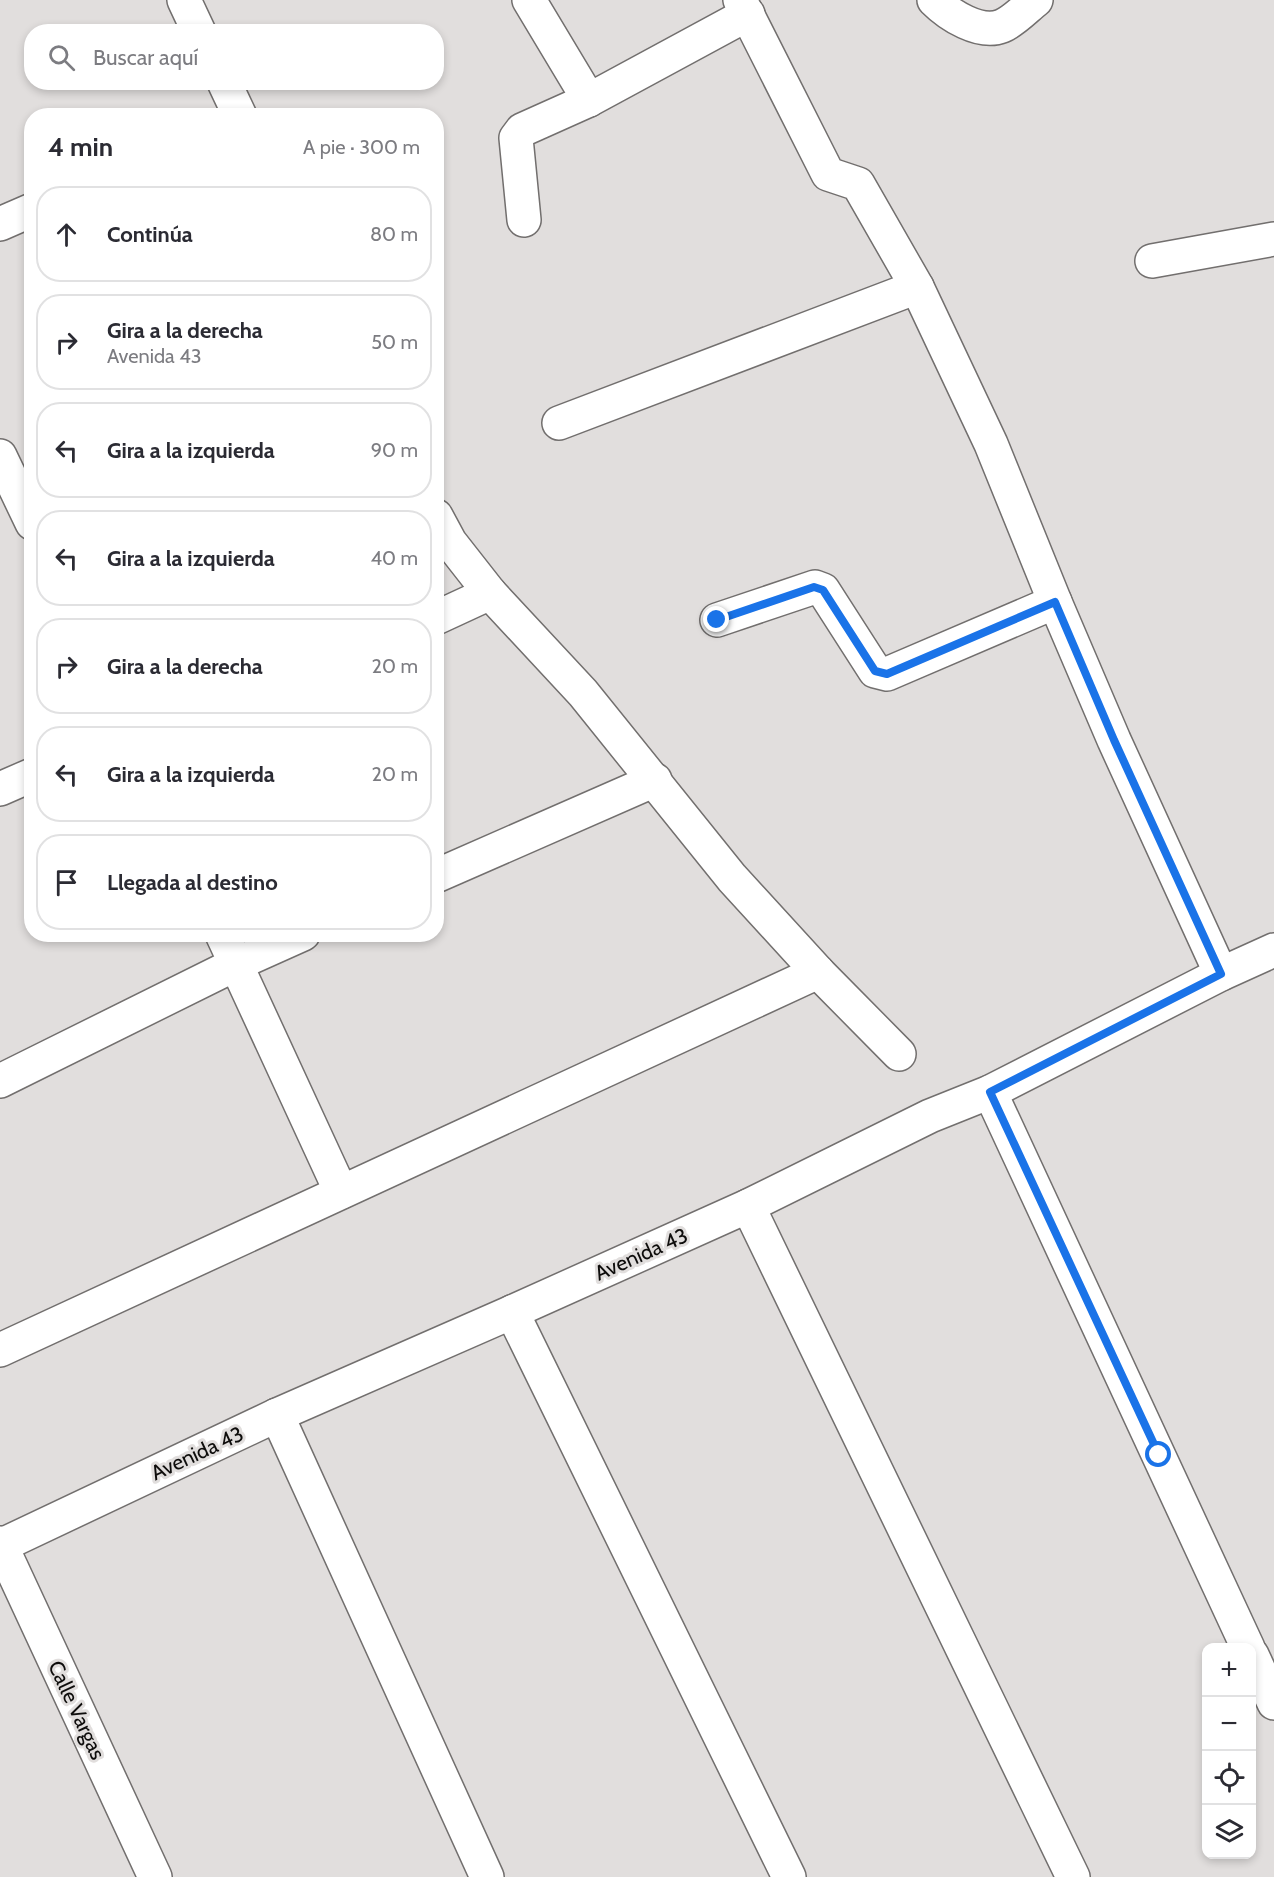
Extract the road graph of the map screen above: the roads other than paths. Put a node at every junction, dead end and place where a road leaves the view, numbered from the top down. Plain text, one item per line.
1 (184, 0) edge
2 (530, 0) edge
3 (934, 0) edge
4 (1036, 0) edge
5 (744, 7) edge
6 (196, 24) edge
7 (228, 90) edge
8 (589, 100) junction
9 (236, 108) edge
10 (24, 214) edge
11 (524, 220) dead end
12 (0, 224) edge
13 (1274, 239) edge
14 (1152, 261) dead end
15 (917, 287) junction
16 (559, 423) dead end
17 (11, 475) edge
18 (24, 505) edge
19 (444, 539) edge
20 (490, 593) junction
21 (1055, 602) junction
22 (444, 614) edge
23 (717, 620) dead end
24 (24, 778) edge
25 (655, 780) junction
26 (0, 789) edge
27 (444, 872) edge
28 (226, 942) edge
29 (285, 942) edge
30 (1274, 951) edge
31 (236, 964) junction
32 (818, 972) junction
33 (1221, 974) junction
34 (899, 1054) dead end
35 (0, 1081) edge
36 (990, 1092) junction
37 (341, 1192) junction
38 (748, 1206) junction
39 (512, 1312) junction
40 (0, 1350) edge
41 (277, 1415) junction
42 (0, 1545) edge
43 (1246, 1643) edge
44 (1256, 1665) edge
45 (1274, 1703) edge
46 (155, 1877) edge
47 (487, 1877) edge
48 (789, 1877) edge
49 (1073, 1877) edge

1 - 6 street
2 - 8 street
3 - 4 street
5 - 8 street
5 - 15 street
7 - 9 street
8 - 11 street
10 - 12 street
13 - 14 street
15 - 16 street
15 - 21 street
17 - 18 street
19 - 20 street
20 - 22 street
20 - 25 street
21 - 23 street
21 - 33 street
24 - 26 street
25 - 27 street
25 - 32 street
28 - 31 street
29 - 31 street
30 - 33 street, Avenida 43
31 - 35 street
31 - 37 street
32 - 34 street
32 - 37 street
33 - 36 street, Avenida 43
36 - 38 street, Avenida 43
36 - 43 street
37 - 40 street
38 - 39 street, Avenida 43
38 - 49 street
39 - 41 street, Avenida 43
39 - 48 street
41 - 42 street, Avenida 43
41 - 47 street
42 - 46 street, Calle Vargas
44 - 45 street

